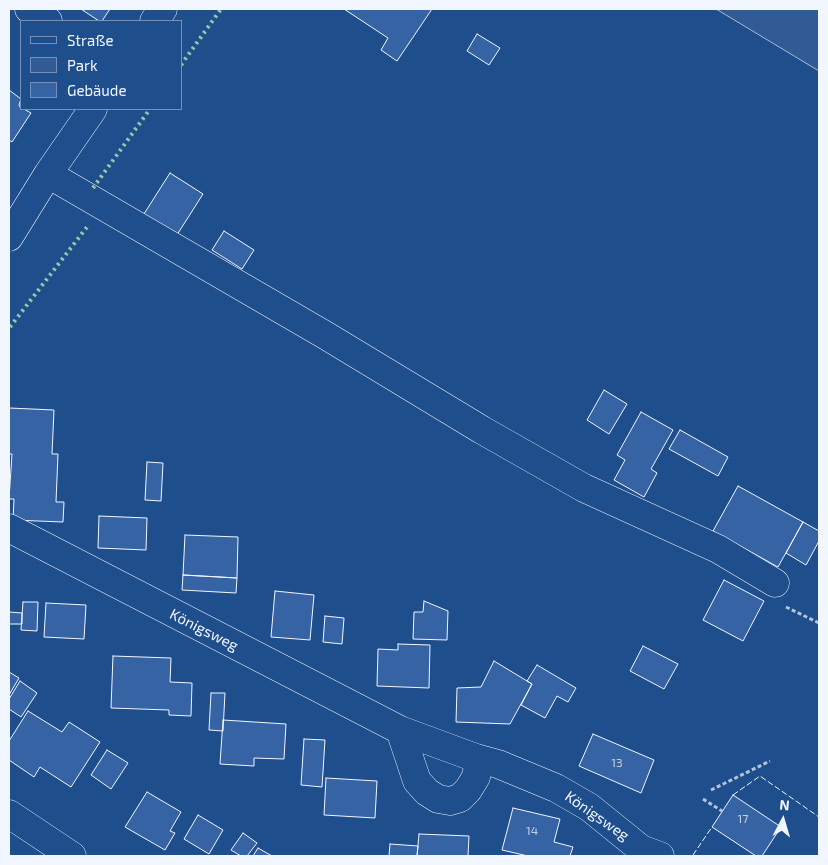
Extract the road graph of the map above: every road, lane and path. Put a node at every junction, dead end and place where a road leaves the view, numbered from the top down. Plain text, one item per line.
1 (29, 9) edge
2 (163, 9) edge
3 (46, 20) edge
4 (155, 20) edge
5 (92, 110) edge
6 (48, 174) junction
7 (9, 237) edge
8 (9, 528) edge
9 (778, 594) joint
10 (819, 623) edge
11 (400, 730) junction
12 (476, 758) junction
13 (770, 761) dead end
14 (711, 790) dead end
15 (703, 800) dead end
16 (722, 811) dead end
17 (9, 814) edge
18 (72, 856) edge
19 (660, 856) edge

1 - 3 street
2 - 4 street
5 - 6 street
6 - 7 street
6 - 9 street
8 - 11 street, Königsweg
9 - 10 path
11 - 12 street, Königsweg
11 - 12 street
12 - 19 street, Königsweg
13 - 14 path
15 - 16 path
17 - 18 street

